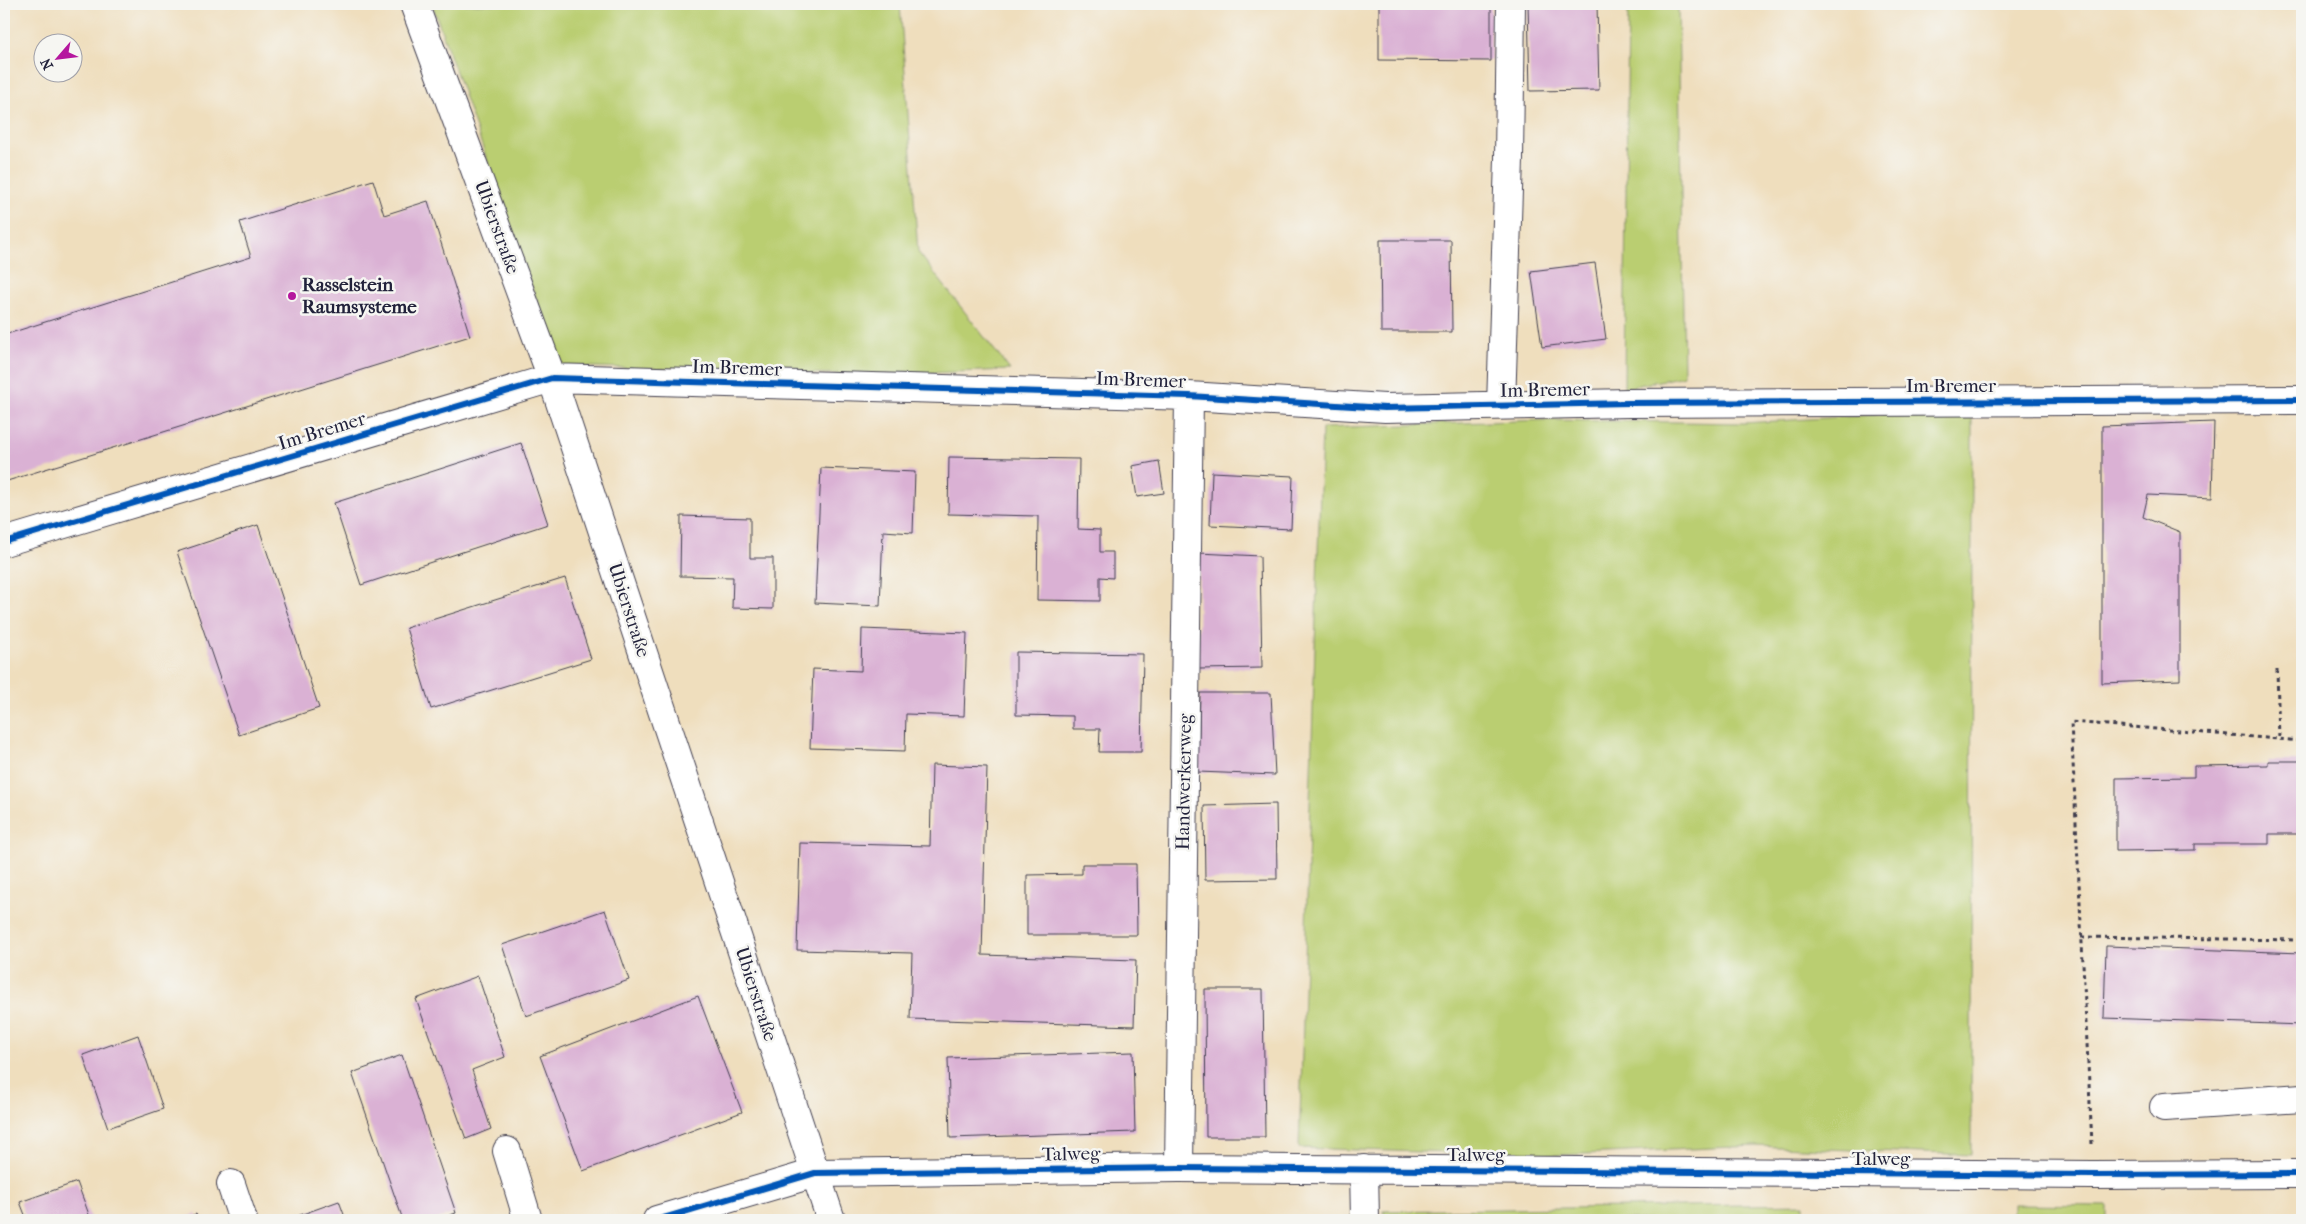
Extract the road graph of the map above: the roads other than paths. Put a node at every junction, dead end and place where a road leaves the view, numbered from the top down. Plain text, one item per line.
1 (414, 4) edge
2 (1511, 4) edge
3 (552, 378) junction
4 (1189, 396) junction
5 (2302, 400) edge
6 (1501, 405) junction
7 (4, 542) edge
8 (2302, 1098) edge
9 (2164, 1107) dead end
10 (507, 1151) dead end
11 (1180, 1168) junction
12 (1364, 1169) junction
13 (815, 1174) junction
14 (2302, 1174) edge
15 (231, 1184) dead end
16 (694, 1215) edge
17 (243, 1220) edge
18 (528, 1220) edge
19 (657, 1220) edge
20 (831, 1220) edge
21 (1365, 1220) edge

1 - 3 street, Ubierstraße
2 - 6 street
3 - 4 street, Im Bremer
3 - 7 street, Im Bremer
3 - 13 street, Ubierstraße
4 - 6 street, Im Bremer
4 - 11 street, Handwerkerweg
5 - 6 street, Im Bremer
8 - 9 street
10 - 18 street
11 - 12 street, Talweg
11 - 13 street, Talweg
12 - 14 street, Talweg
12 - 21 street
13 - 16 street, Talweg
13 - 20 street, Ubierstraße
15 - 17 street
16 - 19 street, Talweg

